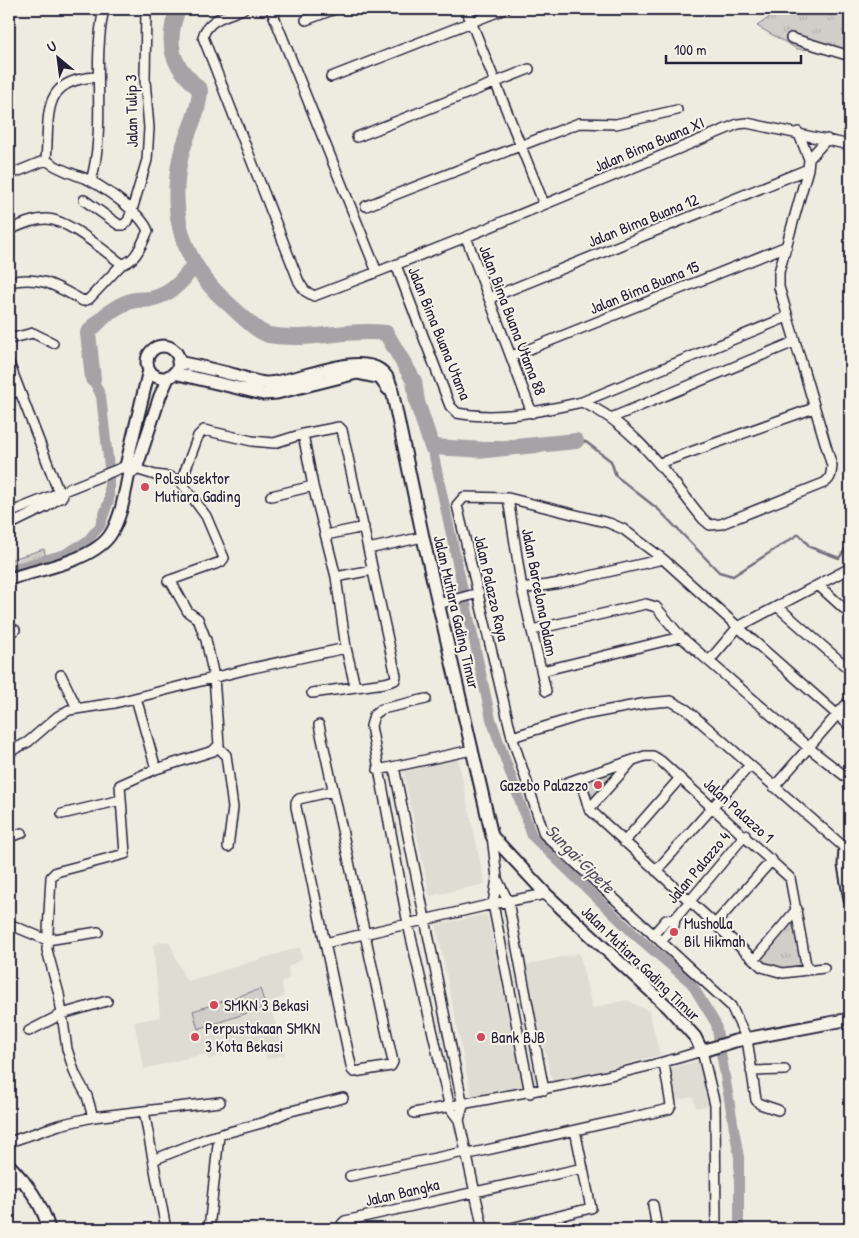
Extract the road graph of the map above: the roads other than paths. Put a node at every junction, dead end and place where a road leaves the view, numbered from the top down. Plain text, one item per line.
1 (104, 9) edge
2 (146, 9) edge
3 (243, 9) edge
4 (273, 9) edge
5 (335, 9) edge
6 (466, 9) edge
7 (505, 9) edge
8 (306, 20) dead end
9 (471, 22) junction
10 (791, 38) dead end
11 (850, 56) edge
12 (529, 68) dead end
13 (98, 77) junction
14 (331, 77) dead end
15 (495, 81) junction
16 (677, 110) dead end
17 (798, 132) junction
18 (357, 137) dead end
19 (827, 139) junction
20 (521, 146) junction
21 (850, 146) edge
22 (809, 159) junction
23 (46, 160) junction
24 (808, 169) junction
25 (9, 175) edge
26 (91, 181) junction
27 (84, 200) dead end
28 (544, 204) junction
29 (366, 206) dead end
30 (132, 210) junction
31 (9, 230) edge
32 (466, 237) junction
33 (787, 246) junction
34 (122, 264) junction
35 (396, 266) junction
36 (377, 272) junction
37 (9, 282) edge
38 (490, 298) junction
39 (787, 317) junction
40 (9, 339) edge
41 (794, 342) junction
42 (53, 343) dead end
43 (512, 356) junction
44 (178, 362) junction
45 (9, 363) edge
46 (149, 370) junction
47 (171, 374) junction
48 (18, 391) junction
49 (9, 394) edge
50 (391, 394) junction
51 (582, 402) junction
52 (814, 408) junction
53 (532, 413) junction
54 (611, 418) junction
55 (303, 434) junction
56 (660, 463) junction
57 (127, 469) junction
58 (182, 482) junction
59 (313, 486) junction
60 (61, 493) junction
61 (271, 496) dead end
62 (508, 498) junction
63 (9, 513) edge
64 (9, 524) edge
65 (364, 527) junction
66 (326, 535) junction
67 (423, 537) junction
68 (368, 549) junction
69 (663, 559) junction
70 (850, 568) edge
71 (372, 570) junction
72 (336, 577) junction
73 (9, 578) edge
74 (818, 585) junction
75 (522, 589) junction
76 (475, 594) junction
77 (438, 604) junction
78 (778, 607) junction
79 (850, 614) edge
80 (738, 627) junction
81 (532, 630) junction
82 (681, 637) junction
83 (346, 648) junction
84 (709, 661) junction
85 (850, 670) edge
86 (542, 671) junction
87 (61, 675) dead end
88 (214, 677) junction
89 (355, 686) junction
90 (546, 690) dead end
91 (312, 693) dead end
92 (136, 698) junction
93 (426, 699) dead end
94 (850, 700) edge
95 (77, 708) junction
96 (837, 716) junction
97 (319, 725) dead end
98 (850, 726) edge
99 (512, 737) junction
100 (218, 747) junction
101 (809, 748) junction
102 (472, 750) junction
103 (9, 752) edge
104 (633, 760) junction
105 (750, 765) junction
106 (394, 767) junction
107 (156, 769) junction
108 (378, 770) junction
109 (580, 778) junction
110 (680, 778) junction
111 (850, 780) edge
112 (560, 785) dead end
113 (774, 787) junction
114 (333, 791) junction
115 (121, 800) junction
116 (712, 806) junction
117 (590, 809) junction
118 (62, 814) dead end
119 (22, 833) dead end
120 (745, 835) junction
121 (9, 836) edge
122 (492, 836) junction
123 (624, 842) junction
124 (228, 847) dead end
125 (848, 847) edge
126 (772, 860) junction
127 (656, 871) junction
128 (497, 878) junction
129 (848, 878) edge
130 (546, 894) junction
131 (850, 900) edge
132 (508, 902) junction
133 (689, 902) junction
134 (492, 904) junction
135 (797, 909) junction
136 (675, 919) junction
137 (425, 920) junction
138 (9, 924) edge
139 (408, 924) junction
140 (715, 924) junction
141 (98, 932) dead end
142 (365, 934) junction
143 (653, 934) junction
144 (47, 940) junction
145 (661, 942) junction
146 (325, 943) junction
147 (754, 960) junction
148 (824, 968) dead end
149 (807, 970) junction
150 (107, 1001) dead end
151 (62, 1014) junction
152 (850, 1019) edge
153 (29, 1031) dead end
154 (747, 1039) junction
155 (705, 1050) junction
156 (664, 1063) junction
157 (785, 1070) dead end
158 (751, 1071) junction
159 (544, 1090) junction
160 (530, 1093) junction
161 (343, 1098) dead end
162 (220, 1102) dead end
163 (463, 1106) junction
164 (450, 1108) junction
165 (778, 1110) dead end
166 (144, 1111) junction
167 (414, 1113) dead end
168 (93, 1118) junction
169 (459, 1120) junction
170 (574, 1130) junction
171 (219, 1135) junction
172 (9, 1142) edge
173 (464, 1152) junction
174 (153, 1160) junction
175 (9, 1165) edge
176 (583, 1168) junction
177 (350, 1176) dead end
178 (24, 1180) junction
179 (9, 1184) edge
180 (475, 1191) junction
181 (653, 1205) dead end
182 (49, 1229) edge
183 (166, 1229) edge
184 (209, 1229) edge
185 (343, 1229) edge
186 (483, 1229) edge
187 (507, 1229) edge
188 (657, 1229) edge
189 (716, 1229) edge

1 - 13 street
2 - 30 street, Jalan Tulip 3
3 - 36 street
4 - 36 street
5 - 8 street
6 - 9 street
7 - 9 street
9 - 14 street
9 - 15 street
10 - 11 street
12 - 15 street
13 - 23 street
13 - 26 street
15 - 18 street
15 - 20 street
16 - 20 street
17 - 19 street, Jalan Bima Buana XI
17 - 22 street
17 - 28 street, Jalan Bima Buana XI
19 - 21 street, Jalan Bima Buana XI
19 - 22 street
20 - 28 street
20 - 29 street
22 - 24 street
23 - 25 street
23 - 26 street
24 - 33 street
24 - 38 street, Jalan Bima Buana 12
26 - 30 street
27 - 30 street
28 - 32 street, Jalan Bima Buana XI
30 - 34 street
31 - 34 street
32 - 35 street, Jalan Bima Buana Utama
32 - 38 street, Jalan Bima Buana Utama 88
33 - 39 street
33 - 43 street, Jalan Bima Buana 15
34 - 37 street
35 - 36 street
35 - 53 street, Jalan Bima Buana Utama
38 - 43 street, Jalan Bima Buana Utama 88
39 - 41 street
39 - 51 street, Jalan Bima Buana Utama
40 - 42 street
41 - 52 street
41 - 54 street
43 - 53 street, Jalan Bima Buana Utama 88
44 - 46 main road
44 - 47 main road
44 - 50 main road, Jalan Mutiara Gading Timur
45 - 48 street
46 - 47 main road
46 - 57 main road
47 - 50 main road
47 - 57 main road
48 - 49 street
48 - 60 street
50 - 67 main road, Jalan Mutiara Gading Timur
51 - 53 street, Jalan Bima Buana Utama
51 - 54 street
52 - 56 street
52 - 56 street
54 - 56 street
55 - 58 street
55 - 59 street
55 - 65 street
57 - 58 street
57 - 60 street
57 - 73 main road
58 - 88 street
59 - 61 street
59 - 66 street
60 - 63 street
60 - 64 street
62 - 69 street, Jalan Palazzo Raya
62 - 75 street, Jalan Barcelona Dalam
62 - 76 street, Jalan Palazzo Raya
65 - 66 street
65 - 68 street
66 - 72 street
67 - 68 street
67 - 77 main road, Jalan Mutiara Gading Timur
68 - 71 street
69 - 75 street
69 - 80 street, Jalan Palazzo Raya
70 - 74 street
71 - 72 street
71 - 89 street
72 - 83 street
74 - 78 street
74 - 79 street
75 - 81 street, Jalan Barcelona Dalam
76 - 77 street
76 - 99 street, Jalan Palazzo Raya
77 - 102 main road, Jalan Mutiara Gading Timur
78 - 80 street
78 - 85 street
80 - 84 street
80 - 96 street, Jalan Palazzo Raya
81 - 82 street
81 - 86 street, Jalan Barcelona Dalam
82 - 84 street
82 - 86 street
83 - 88 street
83 - 89 street
84 - 101 street
86 - 90 street, Jalan Barcelona Dalam
87 - 95 street
88 - 92 street
88 - 100 street
89 - 91 street
92 - 95 street
92 - 107 street
93 - 108 street
94 - 96 street
95 - 103 street
96 - 98 street, Jalan Palazzo Raya
96 - 101 street
97 - 114 street
99 - 105 street
99 - 143 street, Jalan Palazzo Raya
100 - 107 street
100 - 124 street
101 - 111 street
101 - 113 street
102 - 106 street
102 - 122 main road, Jalan Mutiara Gading Timur
104 - 109 street, Jalan Palazzo 1
104 - 110 street, Jalan Palazzo 1
104 - 117 street
105 - 113 street
105 - 116 street
106 - 108 street
106 - 137 street
107 - 115 street
108 - 139 street
109 - 112 street, Jalan Palazzo 1
109 - 117 street
110 - 116 street, Jalan Palazzo 1
110 - 123 street
113 - 125 street
114 - 142 street
114 - 146 street
115 - 118 street
115 - 144 street
116 - 120 street, Jalan Palazzo 1
116 - 127 street
117 - 123 street
119 - 121 street
120 - 126 street, Jalan Palazzo 1
120 - 133 street, Jalan Palazzo 4
122 - 128 street, Jalan Mutiara Gading Timur
122 - 130 main road, Jalan Mutiara Gading Timur
123 - 127 street
125 - 129 main road
126 - 135 street, Jalan Palazzo 1
126 - 140 street
127 - 133 street
128 - 132 street, Jalan Mutiara Gading Timur
128 - 134 street, Jalan Mutiara Gading Timur
129 - 131 main road
130 - 132 street
130 - 155 main road, Jalan Mutiara Gading Timur
132 - 134 street
132 - 159 street, Jalan Mutiara Gading Timur
133 - 136 street, Jalan Palazzo 4
133 - 140 street
134 - 137 street
134 - 160 street, Jalan Mutiara Gading Timur
135 - 147 street
135 - 149 street, Jalan Palazzo 1
136 - 143 street
136 - 145 street
137 - 139 street
137 - 163 street
138 - 144 street
139 - 142 street
139 - 164 street
140 - 147 street
141 - 144 street
142 - 146 street
142 - 146 street
143 - 145 street, Jalan Palazzo Raya
144 - 151 street
145 - 154 street, Jalan Palazzo Raya
147 - 149 street
148 - 149 street
150 - 151 street
151 - 153 street
151 - 168 street
152 - 154 main road
154 - 155 main road
154 - 158 street, Jalan Palazzo Raya
155 - 156 street
155 - 189 street
156 - 159 street
156 - 170 street
157 - 158 street
158 - 165 street, Jalan Palazzo Raya
159 - 160 street
160 - 163 street
161 - 171 street
162 - 166 street
163 - 164 street
163 - 169 street
164 - 167 street
164 - 169 street
166 - 168 street
166 - 174 street
168 - 172 street
169 - 173 street
170 - 173 street
170 - 176 street
171 - 174 street
171 - 184 street
173 - 177 street
173 - 180 street
174 - 183 street
175 - 178 main road
176 - 180 street
176 - 187 street
178 - 179 street
178 - 182 main road
180 - 185 street, Jalan Bangka
180 - 186 street
181 - 188 street

